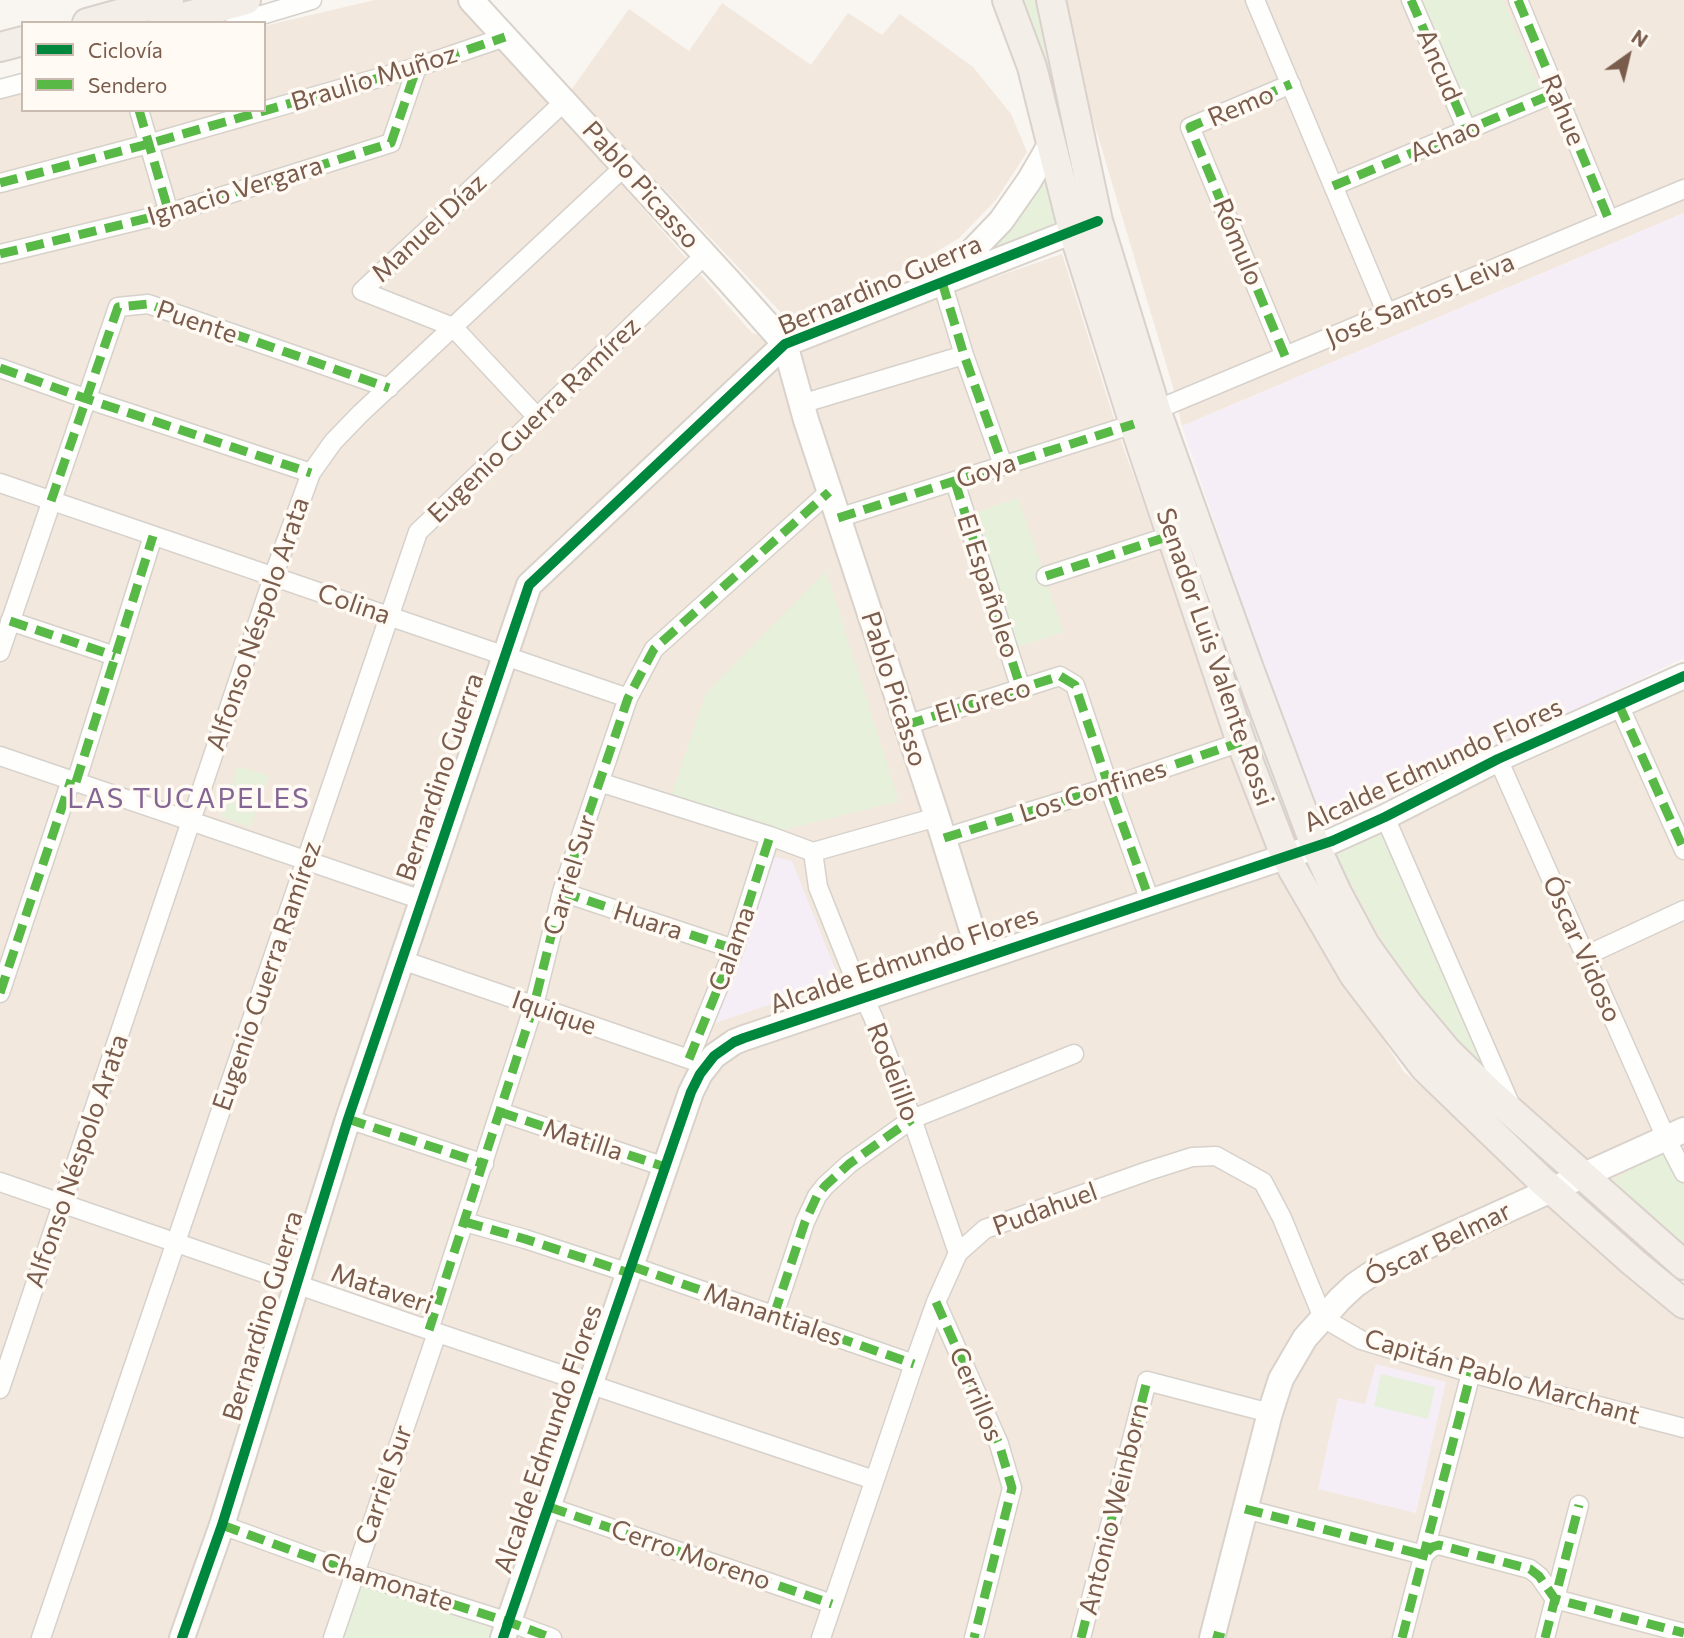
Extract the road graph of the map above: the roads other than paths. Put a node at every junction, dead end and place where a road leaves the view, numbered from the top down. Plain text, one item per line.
1 (169, 0) edge
2 (246, 0) edge
3 (312, 0) edge
4 (471, 0) edge
5 (1007, 0) edge
6 (1051, 0) edge
7 (1255, 0) edge
8 (1411, 0) edge
9 (1518, 0) edge
10 (94, 21) edge
11 (169, 21) edge
12 (241, 21) edge
13 (505, 37) junction
14 (21, 42) edge
15 (0, 47) edge
16 (21, 62) edge
17 (0, 67) edge
18 (417, 67) junction
19 (21, 84) edge
20 (1291, 84) junction
21 (0, 89) edge
22 (1555, 93) junction
23 (565, 101) junction
24 (266, 110) edge
25 (140, 112) edge
26 (260, 112) edge
27 (1190, 127) joint
28 (1467, 131) junction
29 (148, 144) junction
30 (1050, 145) junction
31 (624, 167) junction
32 (0, 183) edge
33 (1334, 186) junction
34 (1684, 189) edge
35 (169, 213) junction
36 (1609, 220) junction
37 (1085, 226) junction
38 (0, 254) edge
39 (705, 255) junction
40 (942, 282) junction
41 (1387, 314) junction
42 (453, 327) junction
43 (785, 344) junction
44 (964, 355) junction
45 (1285, 356) junction
46 (0, 368) edge
47 (753, 376) junction
48 (388, 388) junction
49 (87, 399) junction
50 (803, 412) junction
51 (537, 417) junction
52 (1145, 417) junction
53 (1003, 466) junction
54 (311, 473) junction
55 (955, 482) junction
56 (0, 483) edge
57 (829, 492) junction
58 (51, 501) junction
59 (838, 518) junction
60 (1173, 535) junction
61 (153, 536) junction
62 (273, 576) junction
63 (1046, 576) dead end
64 (389, 617) junction
65 (10, 621) junction
66 (0, 652) edge
67 (115, 656) junction
68 (505, 656) junction
69 (1684, 676) edge
70 (1254, 680) junction
71 (1021, 689) junction
72 (1224, 689) junction
73 (628, 698) junction
74 (1619, 705) junction
75 (906, 725) junction
76 (1241, 742) junction
77 (0, 756) edge
78 (1498, 759) junction
79 (73, 781) junction
80 (599, 782) junction
81 (1109, 787) junction
82 (1385, 817) junction
83 (191, 821) junction
84 (940, 827) junction
85 (770, 836) junction
86 (1315, 845) junction
87 (1684, 850) edge
88 (813, 852) junction
89 (1286, 856) junction
90 (306, 860) junction
91 (562, 892) junction
92 (422, 900) junction
93 (1150, 901) junction
94 (1684, 911) edge
95 (734, 949) junction
96 (1585, 956) junction
97 (981, 958) junction
98 (402, 960) junction
99 (0, 993) edge
100 (863, 998) junction
101 (534, 1006) junction
102 (1074, 1054) dead end
103 (697, 1062) junction
104 (500, 1112) junction
105 (1515, 1116) junction
106 (348, 1119) junction
107 (912, 1119) junction
108 (1675, 1134) edge
109 (484, 1164) junction
110 (665, 1167) junction
111 (1684, 1174) edge
112 (1583, 1176) junction
113 (0, 1182) edge
114 (1551, 1190) junction
115 (63, 1203) junction
116 (465, 1222) junction
117 (177, 1242) junction
118 (958, 1253) junction
119 (1684, 1265) edge
120 (630, 1269) junction
121 (297, 1284) junction
122 (936, 1302) junction
123 (1684, 1304) edge
124 (774, 1315) junction
125 (1323, 1318) junction
126 (433, 1331) junction
127 (914, 1364) junction
128 (1471, 1373) junction
129 (591, 1384) junction
130 (0, 1389) edge
131 (1270, 1413) junction
132 (1684, 1428) edge
133 (874, 1480) junction
134 (1578, 1505) dead end
135 (549, 1507) junction
136 (1245, 1509) junction
137 (222, 1525) junction
138 (1424, 1555) junction
139 (354, 1573) junction
140 (1555, 1599) junction
141 (832, 1604) junction
142 (506, 1630) edge
143 (1684, 1633) edge
144 (1216, 1637) edge
145 (41, 1638) edge
146 (182, 1638) edge
147 (333, 1638) edge
148 (552, 1638) edge
149 (821, 1638) edge
150 (974, 1638) edge
151 (1082, 1638) edge
152 (1402, 1638) edge
153 (1545, 1638) edge

1 - 10 main road
2 - 11 main road
3 - 12 street
4 - 13 street, Pablo Picasso
5 - 30 main road, Senador Luis Valente Rossi
6 - 37 main road, Senador Luis Valente Rossi
7 - 20 street
8 - 28 street, Ancud
9 - 22 street, Rahue
13 - 18 street, Braulio Muñoz
13 - 23 street, Pablo Picasso
14 - 15 main road
16 - 17 main road
18 - 24 street, Braulio Muñoz
18 - 35 street, Ignacio Vergara
19 - 21 street
20 - 27 street, Remo
20 - 33 street
22 - 28 street, Achao
22 - 36 street, Rahue
23 - 31 street, Pablo Picasso
23 - 42 street, Manuel Díaz
25 - 29 street
26 - 29 street, Braulio Muñoz
27 - 45 street, Rómulo
28 - 33 street, Achao
29 - 32 street, Braulio Muñoz
29 - 35 street
30 - 37 main road, Senador Luis Valente Rossi
30 - 40 street, Bernardino Guerra
31 - 39 street, Pablo Picasso
31 - 42 street, Alfonso Néspolo Arata
33 - 41 street
34 - 36 street, José Santos Leiva
35 - 38 street, Ignacio Vergara
36 - 41 street, José Santos Leiva
37 - 40 street, Bernardino Guerra
37 - 52 main road, Senador Luis Valente Rossi
39 - 43 street, Pablo Picasso
39 - 51 street, Eugenio Guerra Ramírez
40 - 43 street, Bernardino Guerra
40 - 44 street
41 - 45 street, José Santos Leiva
42 - 48 street, Alfonso Néspolo Arata
42 - 51 street, Manuel Díaz
43 - 47 street, Bernardino Guerra
43 - 50 street, Pablo Picasso
44 - 50 street
44 - 53 street
45 - 52 street, José Santos Leiva
46 - 49 street
47 - 50 street, Pablo Picasso
47 - 68 street, Bernardino Guerra
48 - 49 street, Puente
48 - 54 street, Alfonso Néspolo Arata
49 - 54 street
49 - 58 street, Puente
50 - 57 street, Pablo Picasso
51 - 64 street, Eugenio Guerra Ramírez
52 - 53 street, Goya
52 - 60 main road, Senador Luis Valente Rossi
52 - 70 main road, Senador Luis Valente Rossi
53 - 55 street, Goya
54 - 62 street, Alfonso Néspolo Arata
55 - 59 street, Goya
55 - 71 street, El Españoleo
56 - 58 street, Colina
57 - 59 street, Pablo Picasso
57 - 73 street, Carriel Sur
58 - 61 street, Colina
58 - 65 street, Puente
59 - 75 street, Pablo Picasso
60 - 63 street
60 - 72 main road, Senador Luis Valente Rossi
61 - 62 street, Colina
61 - 67 street
62 - 64 street, Colina
62 - 83 street, Alfonso Néspolo Arata
64 - 68 street, Colina
64 - 90 street, Eugenio Guerra Ramírez
65 - 66 street, Puente
65 - 67 street
67 - 79 street
68 - 73 street, Colina
68 - 92 street, Bernardino Guerra
69 - 74 street, Alcalde Edmundo Flores
70 - 72 main road
70 - 86 main road, Senador Luis Valente Rossi
71 - 75 street, El Greco
71 - 81 street, El Greco
72 - 76 main road, Senador Luis Valente Rossi
73 - 80 street, Carriel Sur
74 - 78 street, Alcalde Edmundo Flores
74 - 87 street
75 - 84 street, Pablo Picasso
76 - 81 street, Los Confines
76 - 89 main road, Senador Luis Valente Rossi
77 - 79 street
78 - 82 street, Alcalde Edmundo Flores
78 - 96 street, Óscar Vidoso
79 - 83 street
79 - 99 street
80 - 85 street
80 - 91 street, Carriel Sur
81 - 84 street, Los Confines
81 - 93 street
82 - 86 street, Alcalde Edmundo Flores
82 - 105 street
83 - 90 street
83 - 115 street, Alfonso Néspolo Arata
84 - 88 street
84 - 97 street, Pablo Picasso
85 - 88 street
85 - 95 street, Calama
86 - 89 street, Alcalde Edmundo Flores
86 - 105 main road, Senador Luis Valente Rossi
88 - 100 street, Rodelillo
89 - 93 street, Alcalde Edmundo Flores
89 - 114 main road, Senador Luis Valente Rossi
90 - 92 street
90 - 117 street, Eugenio Guerra Ramírez
91 - 95 street, Huara
91 - 101 street, Carriel Sur
92 - 98 street, Bernardino Guerra
93 - 97 street, Alcalde Edmundo Flores
94 - 96 street
95 - 103 street, Calama
96 - 108 street, Óscar Vidoso
97 - 100 street, Alcalde Edmundo Flores
98 - 101 street, Iquique
98 - 106 street, Bernardino Guerra
100 - 103 street, Alcalde Edmundo Flores
100 - 107 street, Rodelillo
101 - 103 street, Iquique
101 - 104 street, Carriel Sur
102 - 107 street
103 - 110 street, Alcalde Edmundo Flores
104 - 109 street, Carriel Sur
104 - 110 street, Matilla
105 - 112 main road, Senador Luis Valente Rossi
106 - 109 street
106 - 121 street, Bernardino Guerra
107 - 118 street, Rodelillo
107 - 124 street
108 - 111 street, Óscar Vidoso
108 - 112 street, Óscar Belmar
109 - 116 street, Carriel Sur
110 - 120 street, Alcalde Edmundo Flores
112 - 114 street, Óscar Belmar
112 - 119 main road, Senador Luis Valente Rossi
113 - 115 street, Mataveri
114 - 123 main road, Senador Luis Valente Rossi
114 - 125 street, Óscar Belmar
115 - 117 street, Mataveri
115 - 130 street, Alfonso Néspolo Arata
116 - 120 street, Manantiales
116 - 126 street, Carriel Sur
117 - 121 street, Mataveri
117 - 145 street, Eugenio Guerra Ramírez
118 - 122 street, Pudahuel
118 - 125 street, Pudahuel
120 - 124 street, Manantiales
120 - 129 street, Alcalde Edmundo Flores
121 - 126 street, Mataveri
121 - 137 street, Bernardino Guerra
122 - 127 street, Pudahuel
122 - 150 street, Cerrillos
124 - 127 street, Manantiales
125 - 128 street, Capitán Pablo Marchant
125 - 131 street, Óscar Belmar
126 - 129 street, Mataveri
126 - 139 street, Carriel Sur
127 - 133 street, Pudahuel
128 - 132 street, Capitán Pablo Marchant
128 - 138 street
129 - 133 street, Mataveri
129 - 135 street, Alcalde Edmundo Flores
131 - 136 street, Óscar Belmar
131 - 151 street, Antonio Weinborn
133 - 141 street, Pudahuel
134 - 140 street
135 - 141 street, Cerro Moreno
135 - 142 street, Alcalde Edmundo Flores
136 - 138 street
136 - 144 street, Óscar Belmar
137 - 139 street, Chamonate
137 - 146 street, Bernardino Guerra
138 - 140 street
138 - 152 street
139 - 142 street, Chamonate
139 - 147 street, Carriel Sur
140 - 143 street
140 - 153 street
141 - 149 street, Pudahuel
142 - 148 street, Chamonate

